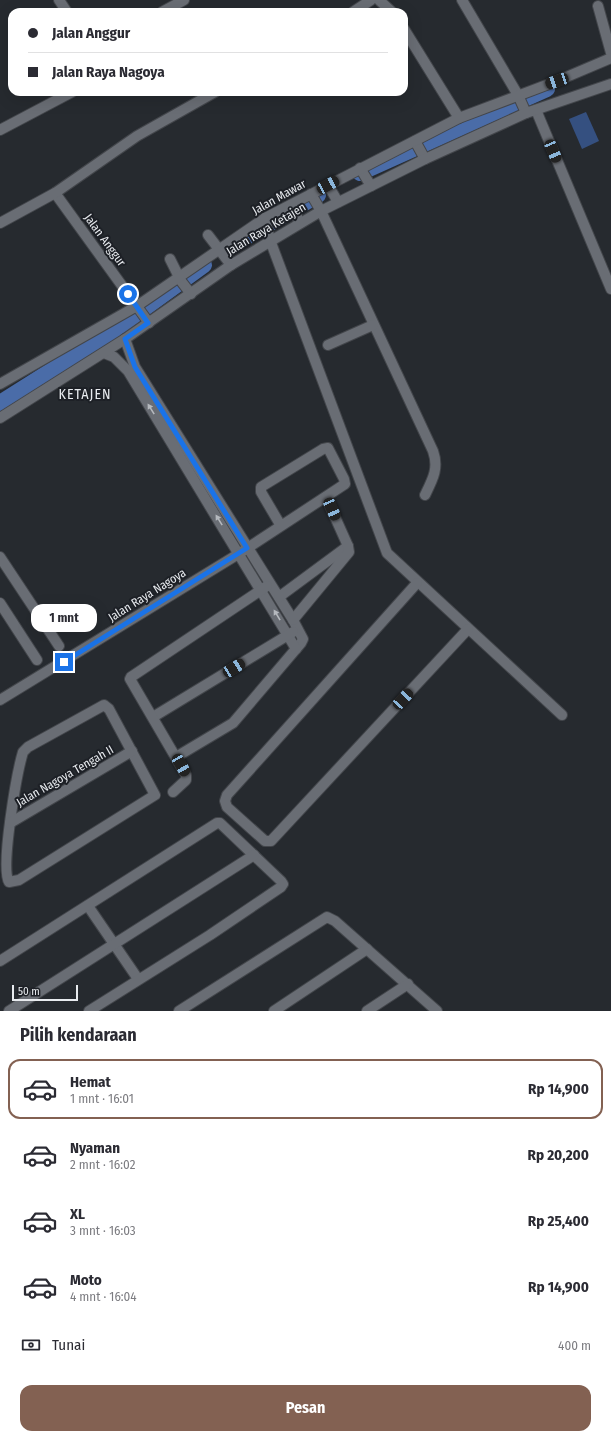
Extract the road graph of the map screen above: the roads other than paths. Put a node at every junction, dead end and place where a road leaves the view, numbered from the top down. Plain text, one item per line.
1 (184, 0) edge
2 (371, 0) edge
3 (379, 0) edge
4 (462, 0) edge
5 (598, 6) dead end
6 (169, 8) edge
7 (359, 8) edge
8 (388, 8) edge
9 (408, 35) edge
10 (611, 53) edge
11 (611, 58) edge
12 (611, 84) edge
13 (64, 96) edge
14 (208, 96) edge
15 (525, 105) junction
16 (459, 118) junction
17 (0, 130) edge
18 (419, 149) junction
19 (365, 176) junction
20 (329, 186) junction
21 (54, 193) junction
22 (337, 199) junction
23 (315, 202) junction
24 (295, 214) junction
25 (265, 220) junction
26 (0, 223) edge
27 (208, 235) dead end
28 (270, 237) junction
29 (225, 257) junction
30 (170, 259) dead end
31 (180, 279) junction
32 (611, 288) edge
33 (189, 292) junction
34 (138, 308) junction
35 (147, 322) junction
36 (373, 325) junction
37 (125, 339) junction
38 (328, 345) dead end
39 (104, 352) junction
40 (132, 369) junction
41 (0, 384) edge
42 (0, 418) edge
43 (425, 494) dead end
44 (326, 497) junction
45 (281, 526) junction
46 (348, 546) junction
47 (243, 551) junction
48 (0, 556) edge
49 (418, 583) junction
50 (266, 586) junction
51 (279, 597) junction
52 (0, 603) edge
53 (295, 624) junction
54 (468, 629) junction
55 (288, 634) junction
56 (59, 646) dead end
57 (296, 649) junction
58 (37, 660) dead end
59 (0, 700) edge
60 (562, 715) dead end
61 (153, 718) junction
62 (132, 751) junction
63 (176, 757) junction
64 (173, 792) dead end
65 (10, 822) junction
66 (254, 855) junction
67 (3, 856) edge
68 (88, 906) junction
69 (114, 944) junction
70 (367, 949) junction
71 (0, 961) edge
72 (138, 979) junction
73 (408, 984) junction
74 (10, 1011) edge
75 (89, 1011) edge
76 (180, 1011) edge
77 (274, 1011) edge
78 (367, 1011) edge
79 (437, 1011) edge

1 - 6 street
2 - 7 street
3 - 8 street
4 - 15 street
5 - 10 street
9 - 16 street
11 - 15 street, Jalan Mawar
12 - 15 street, Jalan Raya Ketajen
13 - 17 street
14 - 21 street
15 - 16 street, Jalan Mawar
15 - 18 street, Jalan Raya Ketajen
15 - 32 street
16 - 18 street, Jalan Mawar
18 - 19 street, Jalan Raya Ketajen
18 - 19 street, Jalan Mawar
19 - 20 street, Jalan Mawar
19 - 22 street, Jalan Raya Ketajen
20 - 22 street
20 - 23 street, Jalan Mawar
21 - 26 street
21 - 34 street, Jalan Anggur
22 - 23 street, Jalan Raya Ketajen
23 - 24 street, Jalan Raya Ketajen
23 - 24 street, Jalan Mawar
23 - 36 street
24 - 25 street, Jalan Mawar
24 - 28 street, Jalan Raya Ketajen
25 - 28 street
25 - 29 street, Jalan Mawar
27 - 29 street
28 - 29 street, Jalan Raya Ketajen
28 - 49 street
29 - 31 street, Jalan Mawar
29 - 33 street, Jalan Raya Ketajen
30 - 31 street
31 - 33 street
31 - 34 street, Jalan Mawar
33 - 35 street, Jalan Raya Ketajen
34 - 35 street, Jalan Anggur
34 - 41 street, Jalan Mawar
35 - 37 street, Jalan Raya Ketajen
36 - 38 street
36 - 43 street
37 - 39 street, Jalan Raya Ketajen
37 - 40 street
39 - 40 street
39 - 42 street, Jalan Raya Ketajen
40 - 47 street
44 - 45 street, Jalan Raya Nagoya
44 - 45 street, Jalan Raya Nagoya
44 - 46 street
45 - 47 street, Jalan Raya Nagoya
46 - 51 street
46 - 53 street
47 - 50 street
47 - 59 street, Jalan Raya Nagoya
48 - 56 street
49 - 54 street
49 - 54 street
50 - 51 street
55 -> 50 street
50 - 61 street
51 - 53 street
52 - 58 street
53 - 55 street
53 - 57 street
54 - 60 street
55 - 57 street
55 - 61 street
57 - 63 street
61 - 63 street
62 - 65 street, Jalan Nagoya Tengah II
62 - 65 street
62 - 67 street
63 - 64 street
65 - 67 street
66 - 68 street
66 - 69 street
66 - 72 street
68 - 69 street
68 - 71 street
69 - 72 street
69 - 74 street
70 - 73 street
70 - 76 street
70 - 77 street
72 - 75 street
73 - 78 street
73 - 79 street

